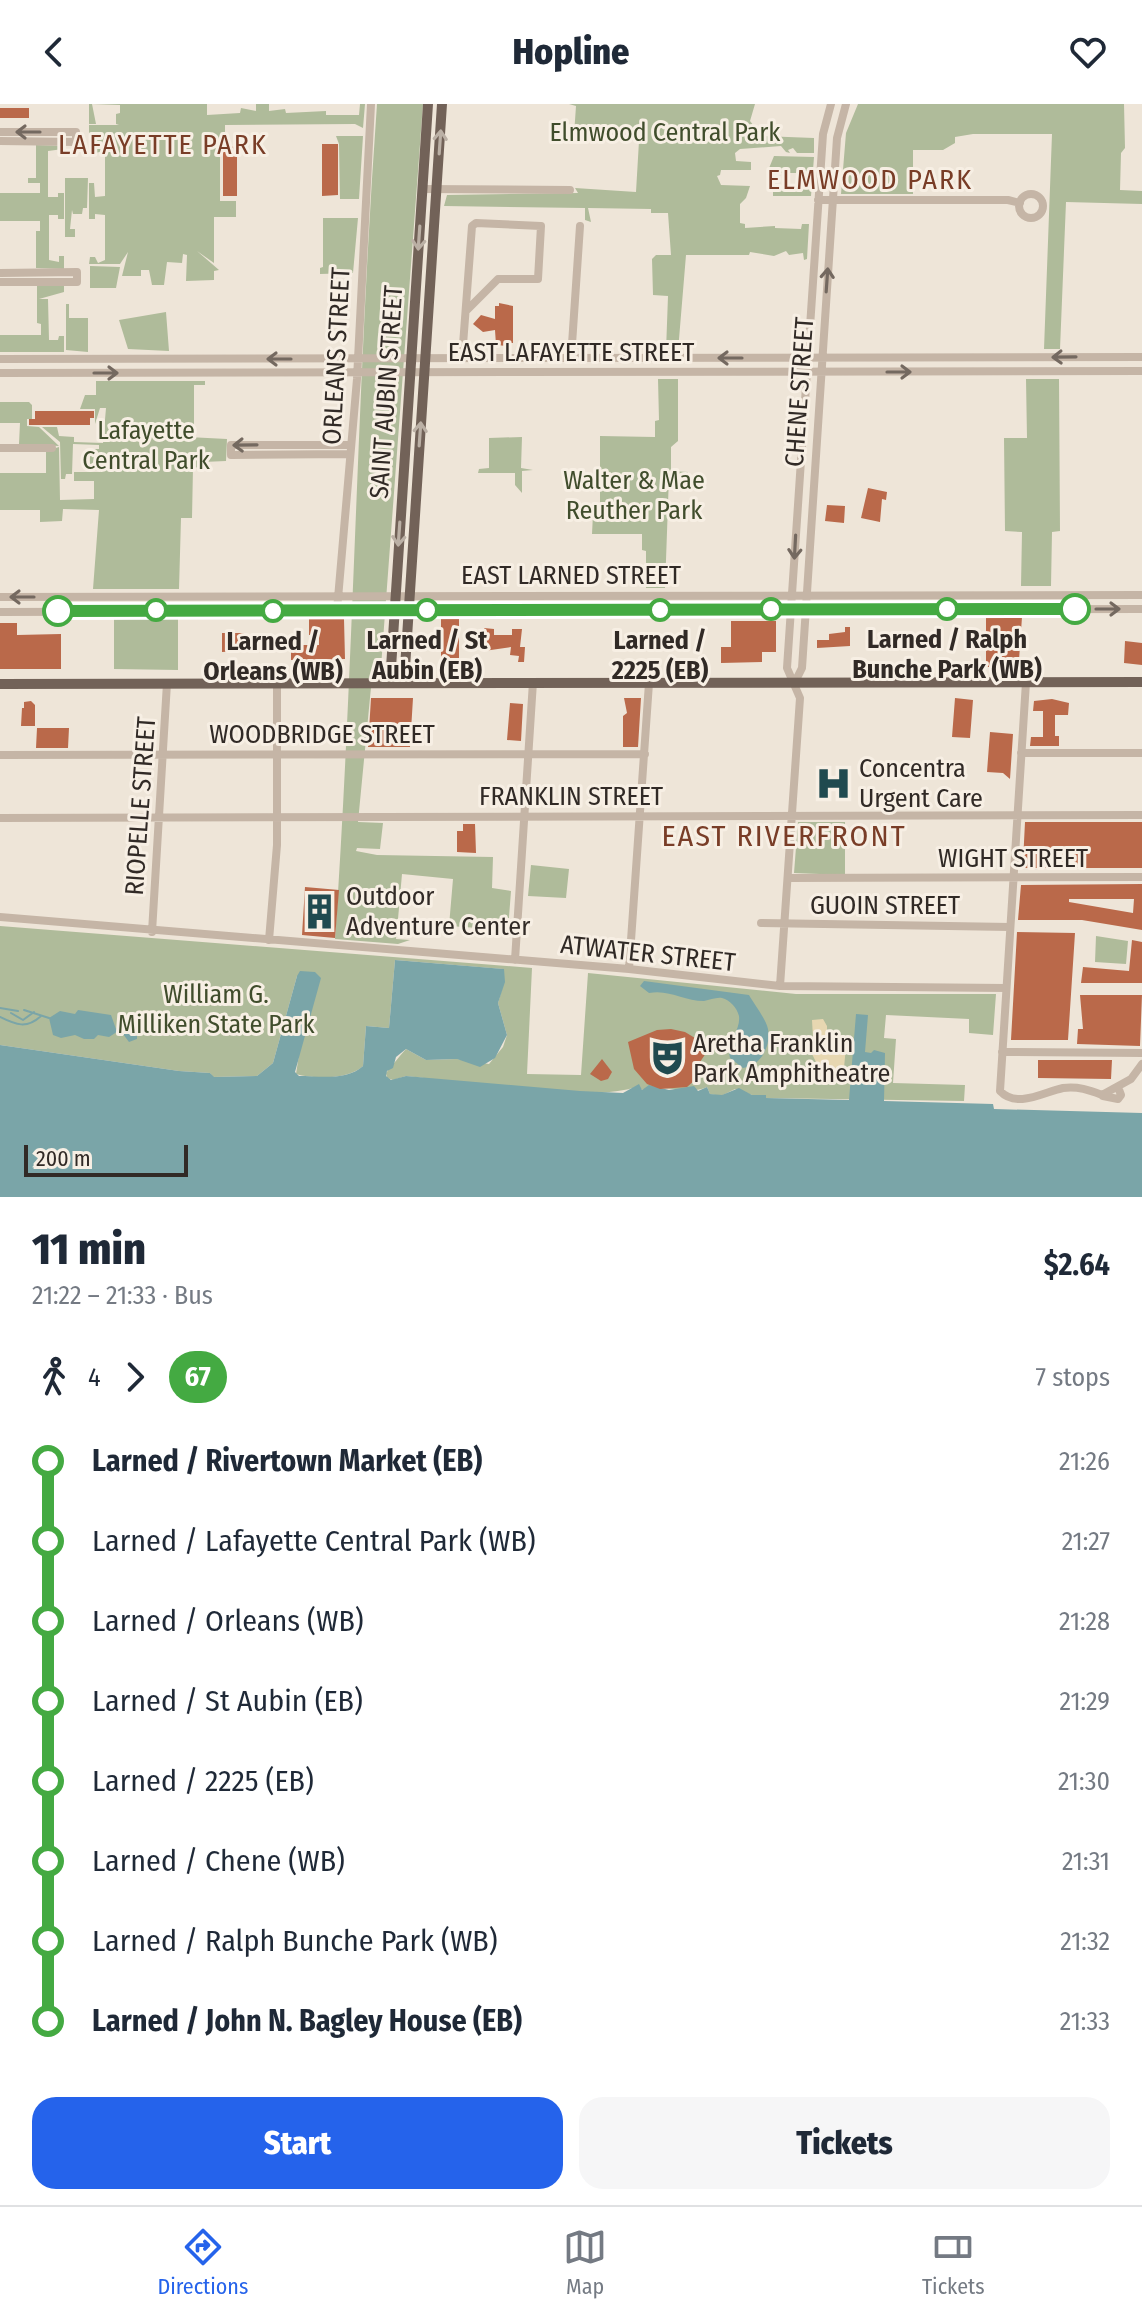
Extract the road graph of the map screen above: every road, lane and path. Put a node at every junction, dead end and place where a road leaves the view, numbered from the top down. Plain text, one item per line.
1 (371, 104) edge
2 (428, 104) edge
3 (442, 104) edge
4 (831, 104) edge
5 (846, 104) edge
6 (0, 132) edge
7 (0, 141) edge
8 (422, 189) junction
9 (437, 190) junction
10 (570, 190) dead end
11 (818, 200) junction
12 (833, 200) junction
13 (1020, 203) dead end
14 (580, 226) dead end
15 (0, 273) edge
16 (21, 277) junction
17 (65, 277) dead end
18 (0, 282) edge
19 (467, 310) junction
20 (809, 340) junction
21 (412, 343) junction
22 (823, 343) junction
23 (426, 344) junction
24 (822, 357) junction
25 (838, 357) junction
26 (964, 357) junction
27 (1142, 357) edge
28 (338, 358) junction
29 (462, 358) junction
30 (660, 358) junction
31 (794, 358) junction
32 (808, 358) junction
33 (0, 359) edge
34 (59, 359) junction
35 (225, 359) junction
36 (357, 359) junction
37 (506, 359) junction
38 (571, 359) junction
39 (411, 360) junction
40 (425, 360) junction
41 (438, 360) junction
42 (964, 371) junction
43 (1142, 371) edge
44 (357, 372) junction
45 (410, 372) junction
46 (507, 372) junction
47 (661, 372) junction
48 (792, 372) junction
49 (807, 372) junction
50 (821, 372) junction
51 (838, 372) junction
52 (0, 373) edge
53 (59, 373) junction
54 (225, 373) junction
55 (341, 373) junction
56 (424, 373) junction
57 (441, 373) junction
58 (409, 386) junction
59 (806, 387) junction
60 (423, 388) junction
61 (820, 388) junction
62 (0, 448) edge
63 (52, 448) dead end
64 (288, 450) junction
65 (351, 450) junction
66 (801, 450) junction
67 (815, 450) junction
68 (402, 483) junction
69 (417, 483) junction
70 (797, 518) junction
71 (811, 518) junction
72 (793, 578) junction
73 (807, 580) junction
74 (395, 581) junction
75 (409, 582) junction
76 (1068, 594) junction
77 (604, 595) junction
78 (775, 595) junction
79 (792, 595) junction
80 (807, 595) junction
81 (820, 595) junction
82 (968, 595) junction
83 (1142, 595) edge
84 (282, 596) junction
85 (322, 596) junction
86 (339, 596) junction
87 (394, 596) junction
88 (408, 596) junction
89 (422, 596) junction
90 (493, 596) junction
91 (0, 597) edge
92 (119, 597) junction
93 (775, 609) junction
94 (806, 609) junction
95 (819, 609) junction
96 (968, 609) junction
97 (1067, 609) junction
98 (1142, 609) edge
99 (118, 610) junction
100 (321, 610) junction
101 (337, 610) junction
102 (393, 610) junction
103 (407, 610) junction
104 (421, 610) junction
105 (492, 610) junction
106 (605, 610) junction
107 (791, 610) junction
108 (283, 611) junction
109 (0, 612) edge
110 (393, 623) junction
111 (406, 625) junction
112 (790, 625) junction
113 (804, 627) junction
114 (788, 659) junction
115 (802, 660) junction
116 (397, 661) junction
117 (533, 682) junction
118 (795, 682) junction
119 (1026, 682) junction
120 (1142, 682) edge
121 (167, 683) junction
122 (277, 683) junction
123 (390, 683) junction
124 (404, 683) junction
125 (649, 683) junction
126 (0, 684) edge
127 (1021, 753) junction
128 (1142, 753) edge
129 (529, 754) junction
130 (645, 754) junction
131 (0, 755) edge
132 (164, 755) junction
133 (277, 755) junction
134 (1142, 815) edge
135 (526, 816) junction
136 (640, 816) junction
137 (792, 816) junction
138 (1017, 816) junction
139 (159, 817) junction
140 (277, 817) junction
141 (0, 818) edge
142 (1142, 877) edge
143 (788, 878) junction
144 (1013, 878) junction
145 (0, 917) edge
146 (761, 923) dead end
147 (785, 924) junction
148 (1010, 927) junction
149 (152, 932) junction
150 (269, 940) junction
151 (515, 960) junction
152 (629, 969) junction
153 (780, 986) junction
154 (1006, 988) junction
155 (1002, 1052) junction
156 (1142, 1053) edge
157 (1142, 1064) edge

1 - 36 street, ORLEANS STREET
2 - 8 main road, SAINT AUBIN STREET
9 -> 3 main road, SAINT AUBIN STREET
4 - 11 street, CHENE STREET
5 - 12 street, CHENE STREET
7 -> 6 street
8 - 9 street
8 -> 21 main road, SAINT AUBIN STREET
9 - 10 street
9 - 23 main road, SAINT AUBIN STREET
11 - 12 street
11 - 20 street, CHENE STREET
12 - 13 street
22 -> 12 street, CHENE STREET
14 - 38 street
15 - 16 street
16 - 17 street
16 - 18 street
19 - 19 street
19 - 29 street
20 - 22 street
20 - 32 street, CHENE STREET
21 - 23 main road
21 - 39 main road, SAINT AUBIN STREET
22 - 24 street, CHENE STREET
23 - 40 main road, SAINT AUBIN STREET
24 - 25 street, EAST LAFAYETTE STREET
24 - 32 street, EAST LAFAYETTE STREET
24 - 50 street, CHENE STREET
25 - 26 street, EAST LAFAYETTE STREET
25 - 51 street
27 -> 26 street, EAST LAFAYETTE STREET
26 - 42 street
28 -> 35 street, EAST LAFAYETTE STREET
28 - 36 street, EAST LAFAYETTE STREET
28 - 55 street
29 - 37 street, EAST LAFAYETTE STREET
29 - 41 street, EAST LAFAYETTE STREET
31 -> 30 street, EAST LAFAYETTE STREET
30 - 38 street, EAST LAFAYETTE STREET
30 - 47 street
31 - 32 street, EAST LAFAYETTE STREET
31 - 48 street
32 - 49 street, CHENE STREET
33 - 34 street, EAST LAFAYETTE STREET
34 - 35 street, EAST LAFAYETTE STREET
34 - 53 street
35 - 54 street
36 - 39 street, EAST LAFAYETTE STREET
36 - 44 street, ORLEANS STREET
37 - 38 street, EAST LAFAYETTE STREET
37 - 46 street
39 - 40 street, EAST LAFAYETTE STREET
39 - 45 main road, SAINT AUBIN STREET
40 - 41 street, EAST LAFAYETTE STREET
40 - 56 main road, SAINT AUBIN STREET
41 - 57 street
42 - 43 street, EAST LAFAYETTE STREET
51 -> 42 street, EAST LAFAYETTE STREET
44 - 45 street, EAST LAFAYETTE STREET
44 - 55 street, EAST LAFAYETTE STREET
44 - 65 street, ORLEANS STREET
45 - 56 street, EAST LAFAYETTE STREET
45 - 58 main road, SAINT AUBIN STREET
46 - 47 street, EAST LAFAYETTE STREET
46 - 57 street, EAST LAFAYETTE STREET
47 - 48 street, EAST LAFAYETTE STREET
48 - 49 street, EAST LAFAYETTE STREET
49 - 50 street, EAST LAFAYETTE STREET
49 - 59 street, CHENE STREET
50 - 51 street, EAST LAFAYETTE STREET
50 - 61 street, CHENE STREET
52 - 53 street, EAST LAFAYETTE STREET
53 -> 54 street, EAST LAFAYETTE STREET
54 - 55 street, EAST LAFAYETTE STREET
56 - 57 street, EAST LAFAYETTE STREET
56 - 60 main road, SAINT AUBIN STREET
58 - 60 main road
58 - 68 main road, SAINT AUBIN STREET
59 - 61 street
59 - 66 street, CHENE STREET
69 -> 60 main road, SAINT AUBIN STREET
61 - 67 street, CHENE STREET
62 - 63 street
64 -> 64 street
64 - 65 street
65 - 86 street, ORLEANS STREET
66 - 67 street
66 - 70 street, CHENE STREET
67 - 71 street, CHENE STREET
68 - 69 main road
68 -> 74 main road, SAINT AUBIN STREET
69 - 75 main road, SAINT AUBIN STREET
70 - 71 street
70 -> 72 street, CHENE STREET
71 - 73 street, CHENE STREET
72 - 73 street
72 - 79 street, CHENE STREET
73 - 80 street, CHENE STREET
74 - 75 main road
74 - 87 main road, SAINT AUBIN STREET
75 - 88 main road, SAINT AUBIN STREET
76 - 82 street, EAST LARNED STREET
76 - 83 street, EAST LARNED STREET
76 - 97 street
77 - 78 street, EAST LARNED STREET
77 - 90 street, EAST LARNED STREET
77 - 106 street
78 - 79 street, EAST LARNED STREET
78 - 93 street
79 - 80 street, EAST LARNED STREET
79 - 107 street, CHENE STREET
80 - 81 street, EAST LARNED STREET
80 - 94 street, CHENE STREET
81 - 82 street, EAST LARNED STREET
81 - 95 street
82 - 96 street
84 - 85 street, EAST LARNED STREET
84 - 92 street, EAST LARNED STREET
84 - 108 street
85 - 86 street, EAST LARNED STREET
85 - 100 street
86 - 87 street, EAST LARNED STREET
86 - 101 street, ORLEANS STREET
87 - 88 street, EAST LARNED STREET
87 - 102 main road, SAINT AUBIN STREET
88 - 89 street, EAST LARNED STREET
88 - 103 main road, SAINT AUBIN STREET
89 - 90 street, EAST LARNED STREET
89 - 104 street
90 - 105 street
92 -> 91 street, EAST LARNED STREET
92 - 99 street
93 - 106 street, EAST LARNED STREET
93 - 107 street, EAST LARNED STREET
94 - 95 street, EAST LARNED STREET
94 - 107 street, EAST LARNED STREET
94 - 113 street, CHENE STREET
95 - 96 street, EAST LARNED STREET
96 - 97 street, EAST LARNED STREET
97 -> 98 street, EAST LARNED STREET
99 - 108 street, EAST LARNED STREET
99 - 109 street, EAST LARNED STREET
100 - 101 street, EAST LARNED STREET
100 - 108 street, EAST LARNED STREET
101 - 102 street, EAST LARNED STREET
102 - 103 street, EAST LARNED STREET
102 - 110 main road, SAINT AUBIN STREET
103 - 104 street, EAST LARNED STREET
103 - 111 main road, SAINT AUBIN STREET
104 - 105 street, EAST LARNED STREET
105 - 106 street, EAST LARNED STREET
107 - 112 street, CHENE STREET
110 - 111 main road
110 - 116 main road, SAINT AUBIN STREET
111 - 116 main road, SAINT AUBIN STREET
112 - 113 street
112 - 114 street, CHENE STREET
113 - 115 street, CHENE STREET
114 - 115 street
114 - 118 street, CHENE STREET
115 - 118 street, CHENE STREET
116 - 123 main road, SAINT AUBIN STREET
116 - 124 main road, SAINT AUBIN STREET
117 - 124 main road
117 - 125 main road
117 - 129 street
118 - 119 main road
118 - 125 main road
118 - 137 street, CHENE STREET
119 - 120 main road
119 - 127 street
121 - 122 main road
121 - 126 main road
121 - 132 street, RIOPELLE STREET
122 - 123 main road
122 - 133 street
123 - 124 main road
125 - 130 street
127 - 128 street
127 - 138 street
129 - 130 street, WOODBRIDGE STREET
129 - 133 street, WOODBRIDGE STREET
129 - 135 street
130 - 136 street
131 - 132 street, WOODBRIDGE STREET
132 - 133 street, WOODBRIDGE STREET
132 - 139 street, RIOPELLE STREET
133 - 140 street
134 - 138 street, FRANKLIN STREET
135 - 136 street, FRANKLIN STREET
135 - 140 street, FRANKLIN STREET
135 - 151 street
136 - 137 street, FRANKLIN STREET
136 - 152 street
137 - 138 street, FRANKLIN STREET
137 - 143 street, CHENE STREET
138 - 144 street
139 - 140 street, FRANKLIN STREET
139 - 141 street, FRANKLIN STREET
139 - 149 street, RIOPELLE STREET
140 - 150 street
142 - 144 street, WIGHT STREET
143 - 144 street, WIGHT STREET
143 - 147 street, CHENE STREET
144 - 148 street
145 - 149 street, ATWATER STREET
146 - 147 street, GUOIN STREET
147 - 148 street, GUOIN STREET
147 - 153 street, CHENE STREET
148 - 154 street
149 - 150 street, ATWATER STREET
150 - 151 street, ATWATER STREET
151 - 152 street, ATWATER STREET
152 - 153 street, ATWATER STREET
153 - 154 street, ATWATER STREET
154 - 155 street
155 - 156 street
155 - 157 street

